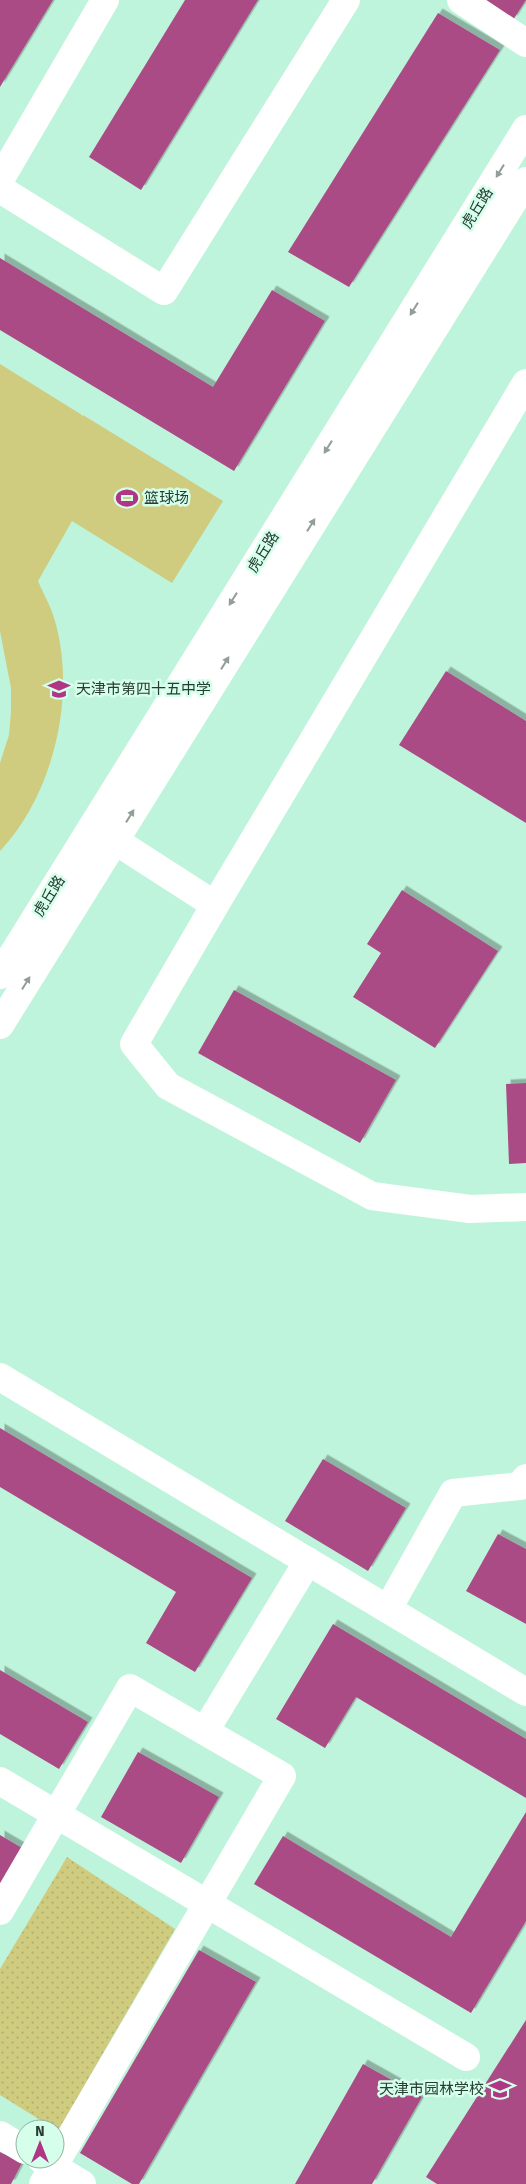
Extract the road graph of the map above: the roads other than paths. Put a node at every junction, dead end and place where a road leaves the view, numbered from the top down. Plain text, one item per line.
1 (105, 0) edge
2 (346, 0) edge
3 (461, 0) edge
4 (526, 43) edge
5 (526, 129) edge
6 (0, 180) edge
7 (526, 180) edge
8 (0, 189) edge
9 (526, 383) edge
10 (104, 833) junction
11 (215, 905) junction
12 (0, 975) edge
13 (0, 1025) edge
14 (526, 1207) edge
15 (0, 1378) edge
16 (526, 1478) edge
17 (308, 1561) junction
18 (388, 1609) junction
19 (526, 1692) edge
20 (205, 1731) junction
21 (0, 1781) edge
22 (57, 1814) junction
23 (207, 1903) junction
24 (0, 1911) edge
25 (466, 2057) dead end
26 (0, 2135) edge
27 (15, 2144) edge
28 (46, 2170) edge
29 (82, 2184) edge

1 - 6 street
2 - 8 street
3 - 4 street
5 -> 10 street, 虎丘路
10 -> 7 street, 虎丘路
9 - 11 street
10 - 11 street
10 - 12 street, 虎丘路
13 -> 10 street, 虎丘路
11 - 14 street
15 - 17 street
16 - 18 street
17 - 18 street
17 - 20 street
18 - 19 street
20 - 22 street
20 - 23 street
21 - 22 street
22 - 23 street
22 - 24 street
23 - 25 street
23 - 28 street
26 - 27 street
28 - 29 street

